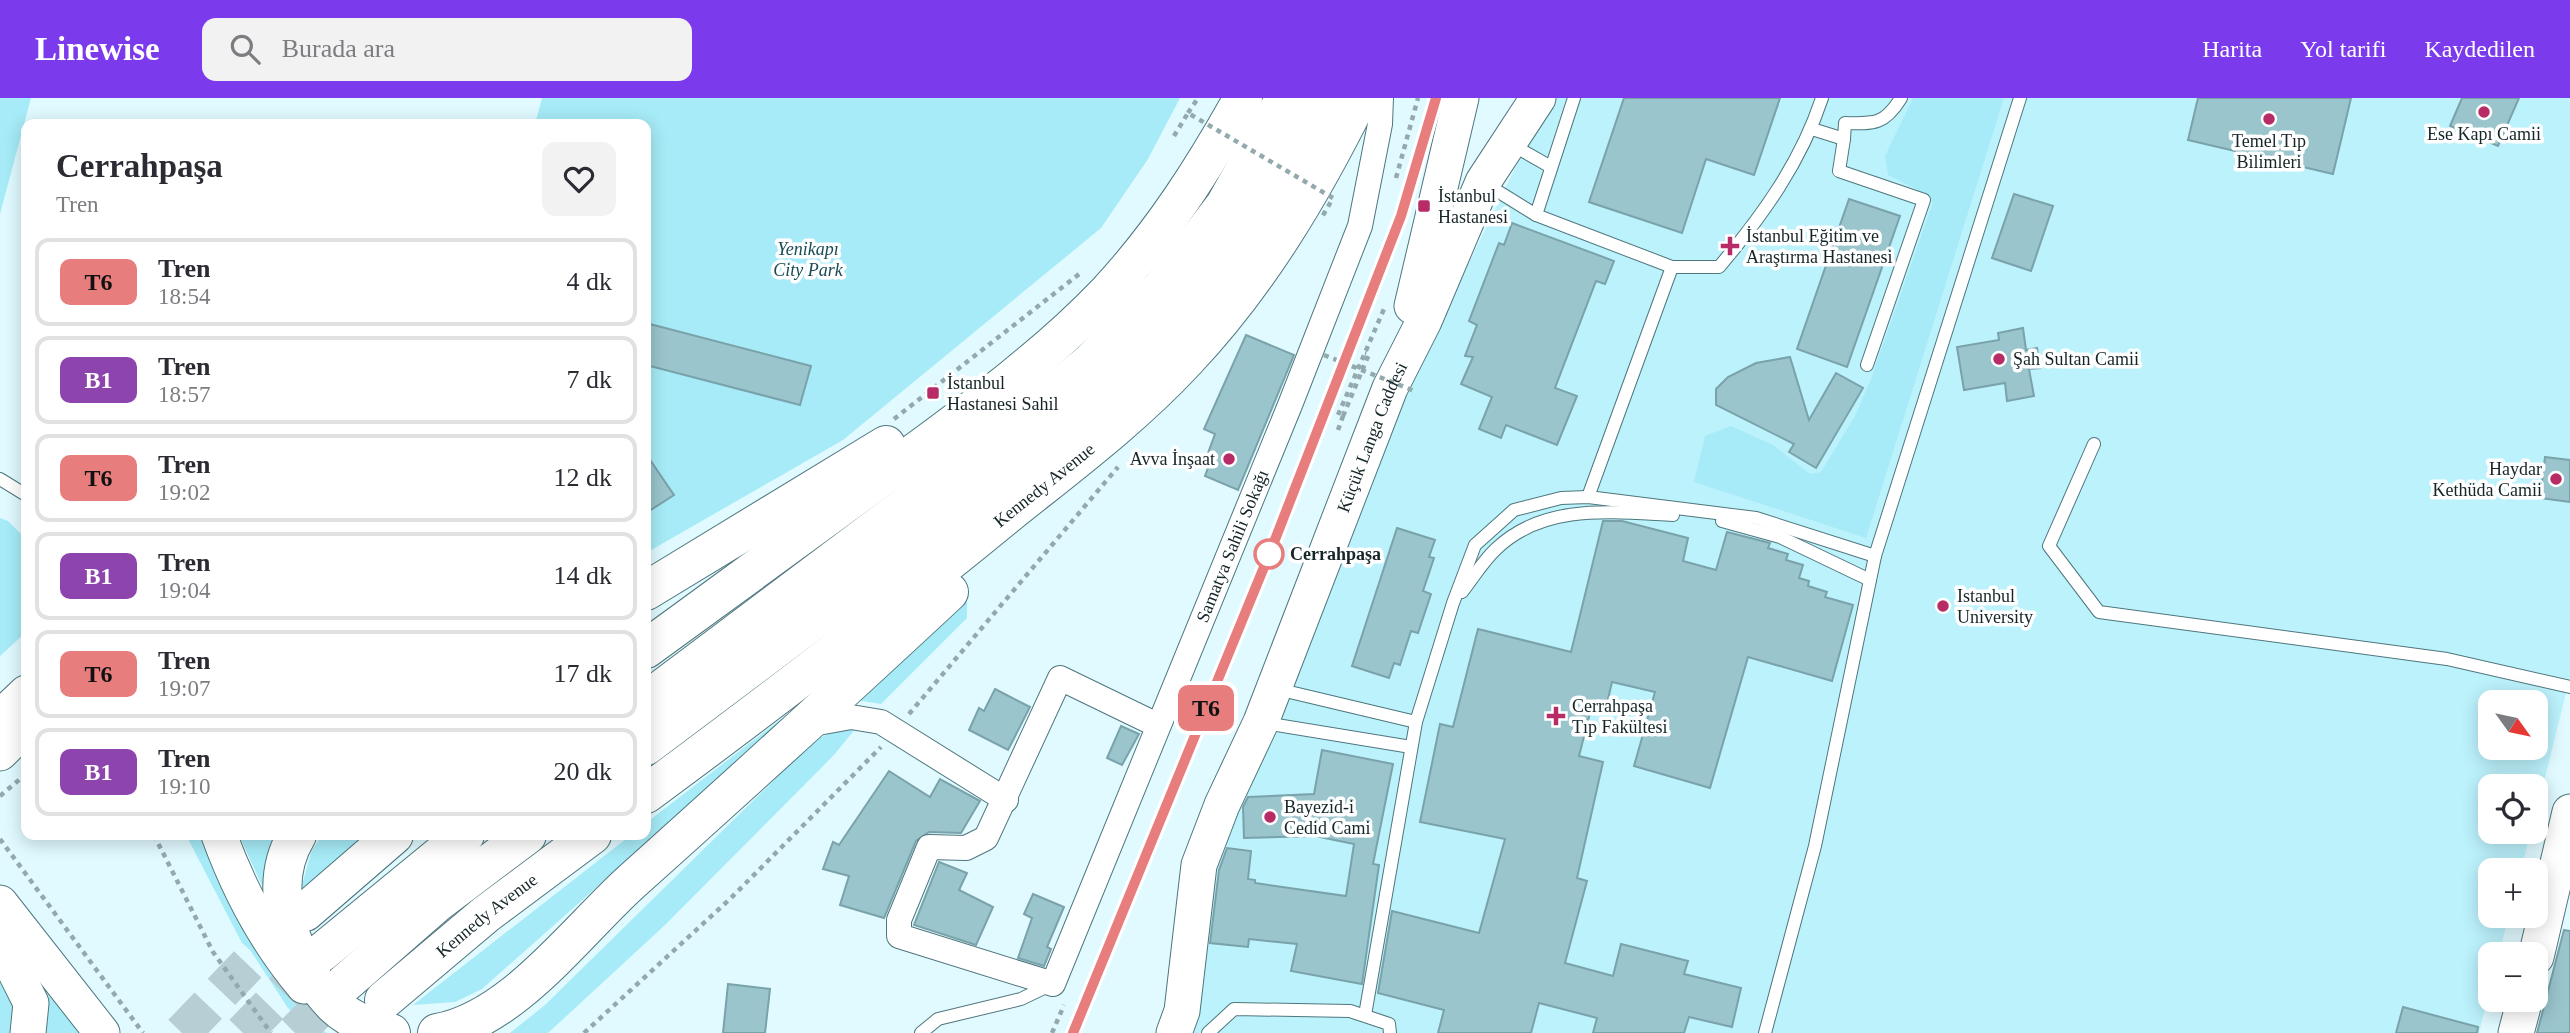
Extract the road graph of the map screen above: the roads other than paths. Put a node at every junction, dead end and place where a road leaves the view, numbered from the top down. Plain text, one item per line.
1 (1243, 98) edge
2 (1285, 98) edge
3 (1323, 98) edge
4 (1359, 98) edge
5 (1381, 98) edge
6 (1461, 98) edge
7 (1538, 98) edge
8 (1574, 98) edge
9 (1822, 98) edge
10 (1901, 98) edge
11 (2020, 98) edge
12 (1812, 130) junction
13 (1844, 139) junction
14 (1507, 142) junction
15 (1551, 167) junction
16 (1483, 182) junction
17 (1536, 215) junction
18 (1672, 267) junction
19 (1867, 365) dead end
20 (1017, 374) junction
21 (1383, 379) junction
22 (1126, 419) junction
23 (2094, 444) dead end
24 (0, 479) edge
25 (21, 492) edge
26 (1588, 497) junction
27 (1875, 556) junction
28 (1870, 580) junction
29 (651, 588) edge
30 (1453, 603) junction
31 (651, 645) edge
32 (2570, 687) edge
33 (1274, 688) junction
34 (651, 697) edge
35 (21, 698) edge
36 (0, 718) edge
37 (1261, 722) junction
38 (1416, 722) junction
39 (806, 725) junction
40 (1157, 725) junction
41 (21, 732) edge
42 (651, 742) edge
43 (1411, 747) junction
44 (0, 753) edge
45 (651, 790) edge
46 (1006, 800) junction
47 (2570, 812) edge
48 (221, 840) edge
49 (294, 840) edge
50 (388, 840) edge
51 (459, 840) edge
52 (520, 840) edge
53 (585, 840) edge
54 (0, 903) edge
55 (305, 912) tunnel mouth
56 (0, 941) edge
57 (2540, 942) edge
58 (321, 953) tunnel mouth
59 (1053, 984) junction
60 (368, 1009) edge
61 (2522, 1012) edge
62 (1365, 1015) junction
63 (28, 1033) edge
64 (102, 1033) edge
65 (437, 1033) edge
66 (921, 1033) edge
67 (1174, 1033) edge
68 (1208, 1033) edge
69 (1390, 1033) edge
70 (1765, 1033) edge
71 (2516, 1033) edge

1 - 20 main road
2 - 34 main road
3 - 42 main road
4 - 22 main road, Kennedy Avenue
5 - 40 street, Samatya Sahili Sokağı
6 - 21 street
7 - 14 street, Küçük Langa Caddesi
8 - 15 lane
9 - 12 lane
10 - 13 lane
11 - 27 lane
12 - 13 lane
12 - 18 lane
13 - 19 lane
14 - 15 lane
14 - 16 street, Küçük Langa Caddesi
15 - 17 lane
16 - 17 lane
16 - 21 street, Küçük Langa Caddesi
17 - 18 lane
18 - 26 lane
20 - 29 main road
20 - 31 main road
21 - 33 street, Küçük Langa Caddesi
22 - 39 main road
22 - 45 main road, Kennedy Avenue
23 - 32 lane
24 - 25 lane
26 - 27 lane
26 - 30 lane
27 - 28 lane
28 - 30 lane
28 - 70 lane
30 - 38 lane
33 - 37 street, Küçük Langa Caddesi
33 - 38 lane
35 - 36 street
37 - 43 lane
37 - 67 street, Küçük Langa Caddesi
38 - 43 lane
39 - 46 street
39 - 65 main road
40 - 46 street
40 - 59 street, Samatya Sahili Sokağı
41 - 44 street
43 - 62 lane
46 - 59 street
47 - 57 street
48 - 60 street
49 - 60 main road
50 - 55 main road
51 - 58 main road
52 - 60 main road
53 - 60 main road, Kennedy Avenue
54 - 64 street
56 - 63 street
59 - 66 lane
61 - 71 street
62 - 68 lane
62 - 69 lane

